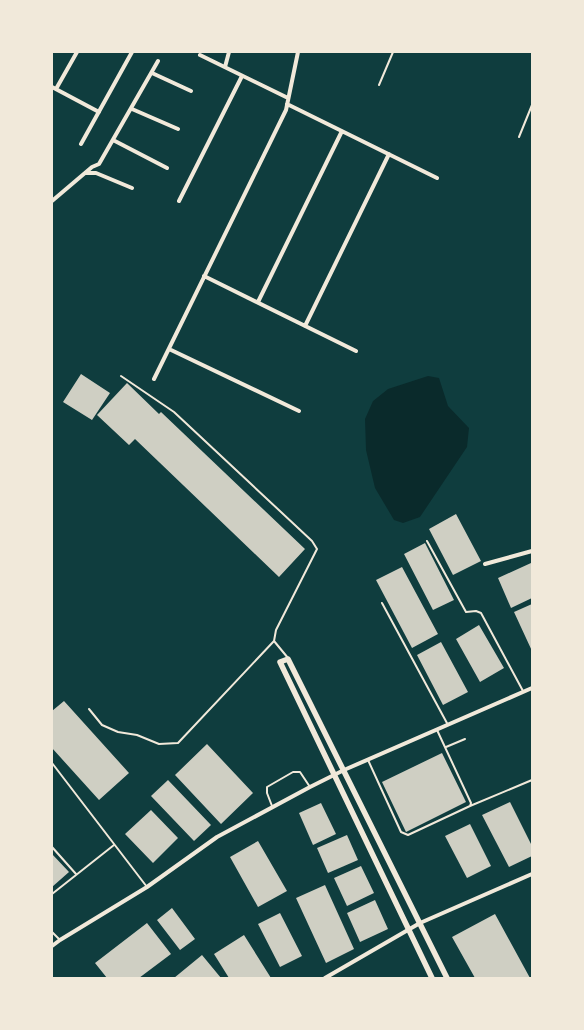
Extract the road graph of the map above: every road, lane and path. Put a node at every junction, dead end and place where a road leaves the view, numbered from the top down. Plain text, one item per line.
1 (76, 52) edge
2 (132, 52) edge
3 (229, 52) edge
4 (298, 52) edge
5 (393, 52) edge
6 (200, 55) dead end
7 (158, 61) dead end
8 (225, 67) junction
9 (152, 73) junction
10 (242, 76) junction
11 (379, 86) dead end
12 (54, 88) edge
13 (191, 91) dead end
14 (288, 98) junction
15 (287, 104) junction
16 (532, 105) edge
17 (132, 109) junction
18 (99, 112) junction
19 (178, 129) dead end
20 (342, 131) junction
21 (519, 137) dead end
22 (113, 140) junction
23 (81, 144) dead end
24 (389, 154) junction
25 (167, 168) dead end
26 (85, 173) junction
27 (437, 178) dead end
28 (132, 188) dead end
29 (52, 201) edge
30 (179, 201) dead end
31 (204, 276) junction
32 (258, 302) junction
33 (305, 326) junction
34 (169, 349) junction
35 (356, 351) dead end
36 (121, 376) dead end
37 (154, 379) dead end
38 (299, 411) dead end
39 (427, 541) dead end
40 (532, 551) edge
41 (485, 564) dead end
42 (382, 603) dead end
43 (274, 641) junction
44 (288, 659) junction
45 (532, 688) edge
46 (523, 692) junction
47 (89, 709) dead end
48 (448, 725) junction
49 (437, 730) junction
50 (465, 739) dead end
51 (446, 747) junction
52 (368, 760) junction
53 (52, 763) edge
54 (344, 770) junction
55 (335, 774) junction
56 (532, 780) edge
57 (310, 787) junction
58 (470, 806) junction
59 (273, 807) junction
60 (114, 845) junction
61 (52, 847) edge
62 (76, 874) junction
63 (532, 874) edge
64 (147, 887) junction
65 (52, 894) edge
66 (420, 923) junction
67 (410, 930) junction
68 (52, 932) edge
69 (60, 940) junction
70 (52, 946) edge
71 (325, 978) edge
72 (432, 978) edge
73 (447, 978) edge

1 - 12 street
2 - 18 street
3 - 8 street
4 - 14 street
5 - 11 lane
6 - 8 street
7 - 9 street
8 - 10 street
9 - 13 street
9 - 17 street
10 - 14 street
10 - 30 street
12 - 18 street
14 - 15 street
15 - 20 street
15 - 31 street
16 - 21 lane
17 - 19 street
17 - 22 street
18 - 23 street
20 - 24 street
20 - 32 street
22 - 25 street
22 - 26 street
24 - 27 street
24 - 33 street
26 - 28 street
26 - 29 street
31 - 32 street
31 - 34 street
32 - 33 street
33 - 35 street
34 - 37 street
34 - 38 street
36 - 43 lane
39 - 46 lane
40 - 41 street
42 - 48 lane
43 - 44 lane
43 - 47 lane
44 - 54 street
44 - 55 street
45 - 46 street
46 - 48 street
48 - 49 street
49 - 51 lane
49 - 52 street
50 - 51 lane
51 - 58 lane
52 - 54 street
52 - 58 lane
53 - 60 lane
54 - 55 street
54 - 66 street
55 - 57 street
55 - 67 street
56 - 58 lane
57 - 59 street
57 - 59 lane
59 - 64 street
60 - 62 lane
60 - 64 lane
61 - 62 lane
62 - 65 lane
63 - 66 street
64 - 69 street
66 - 67 street
66 - 73 street
67 - 71 street
67 - 72 street
68 - 69 lane
69 - 70 street

